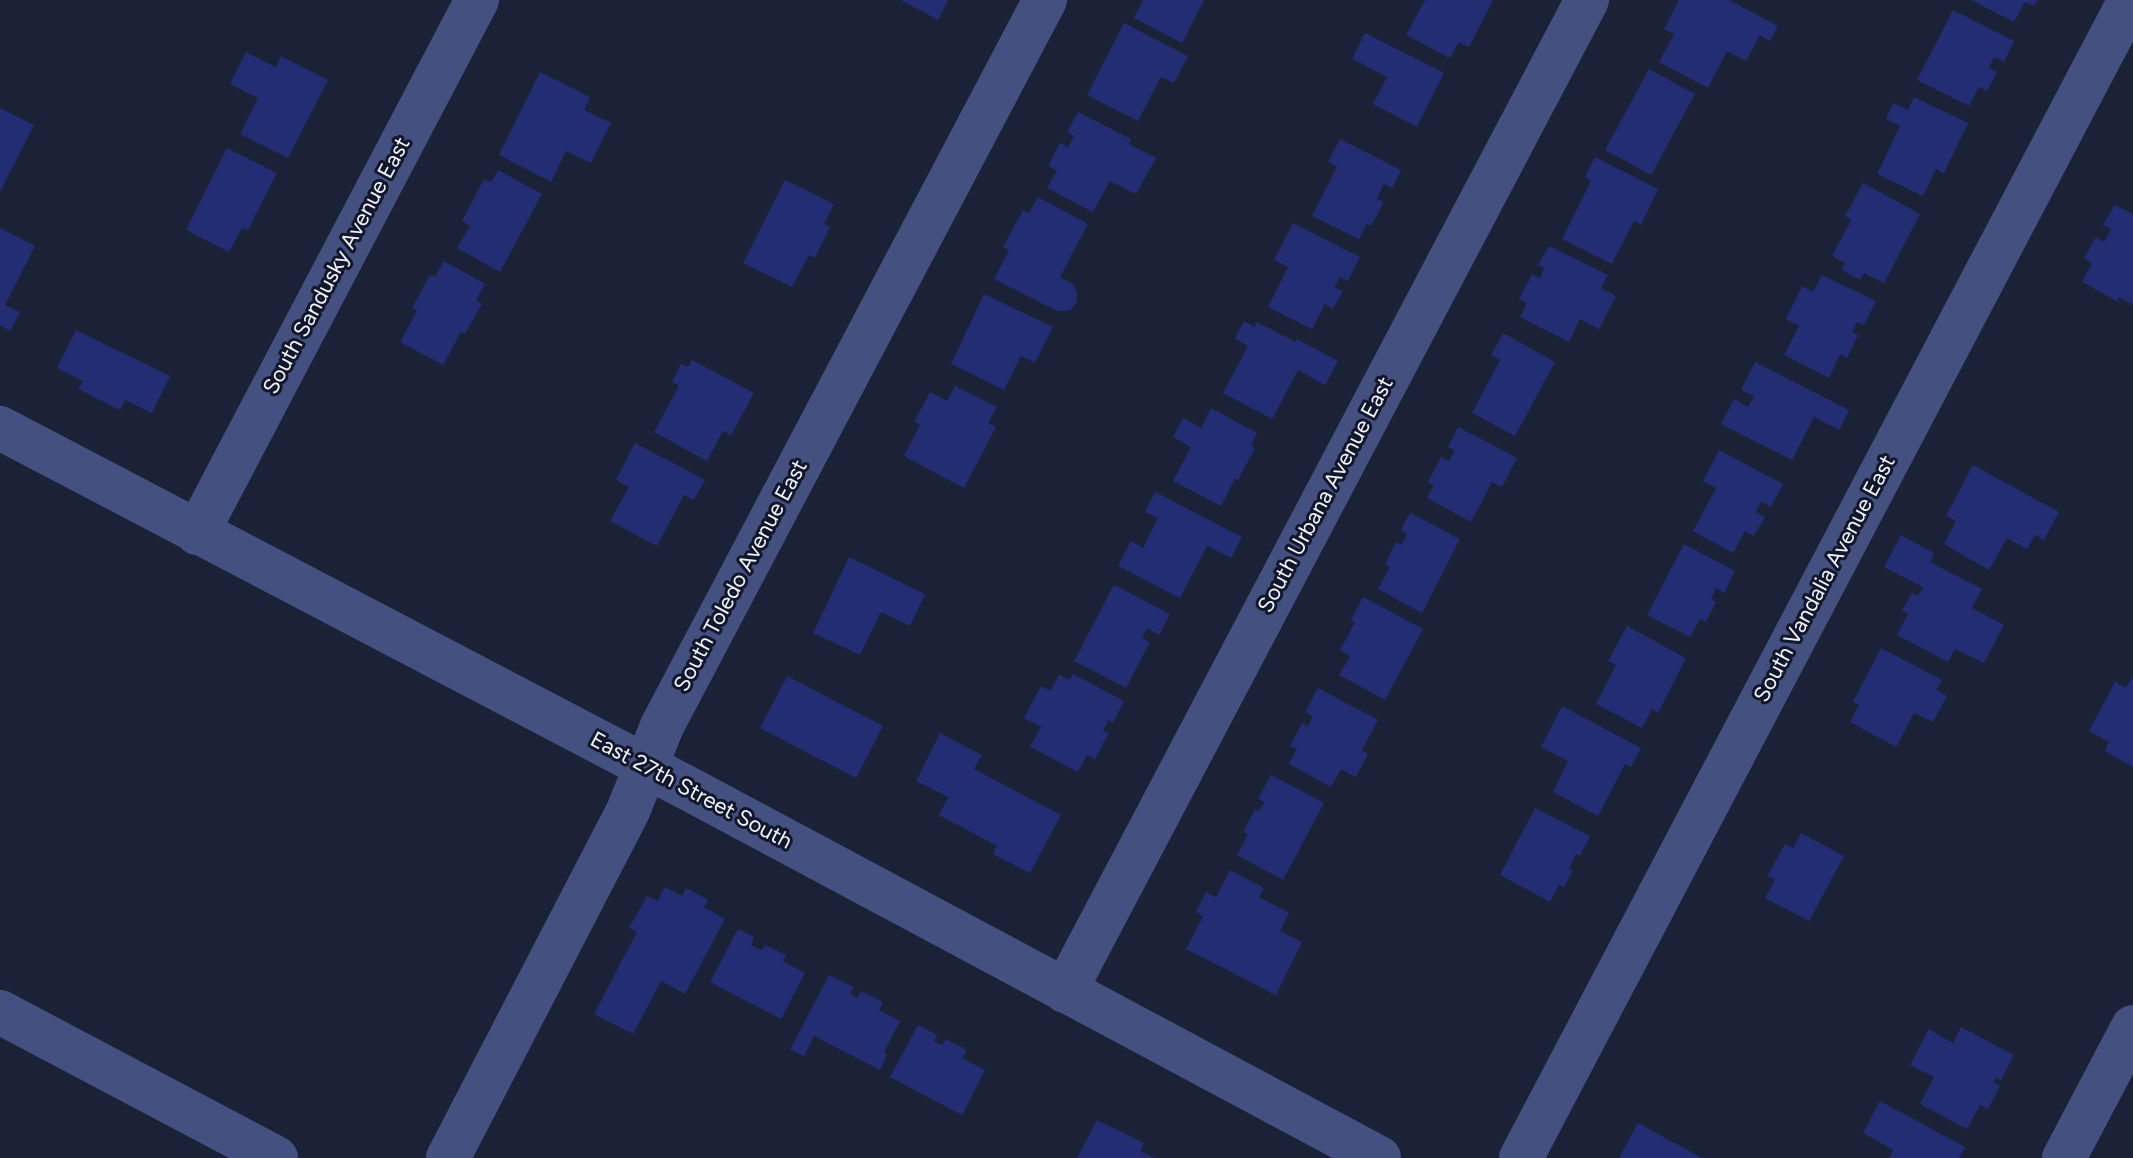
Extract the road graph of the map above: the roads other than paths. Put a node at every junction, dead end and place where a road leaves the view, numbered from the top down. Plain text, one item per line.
1 (477, 0) edge
2 (1045, 0) edge
3 (1587, 0) edge
4 (2130, 0) edge
5 (0, 428) edge
6 (197, 533) junction
7 (646, 767) junction
8 (1065, 991) junction
9 (0, 1012) edge
10 (2133, 1027) edge
11 (276, 1158) edge
12 (448, 1158) edge
13 (1379, 1158) edge
14 (1521, 1158) edge
15 (2064, 1158) edge

1 - 6 street, South Sandusky Avenue East
2 - 7 street, South Toledo Avenue East
3 - 8 street, South Urbana Avenue East
4 - 14 street, South Vandalia Avenue East
5 - 6 street, East 27th Street South
6 - 7 street, East 27th Street South
7 - 8 street, East 27th Street South
7 - 12 street, South Toledo Avenue East
8 - 13 street, East 27th Street South
9 - 11 street
10 - 15 street

